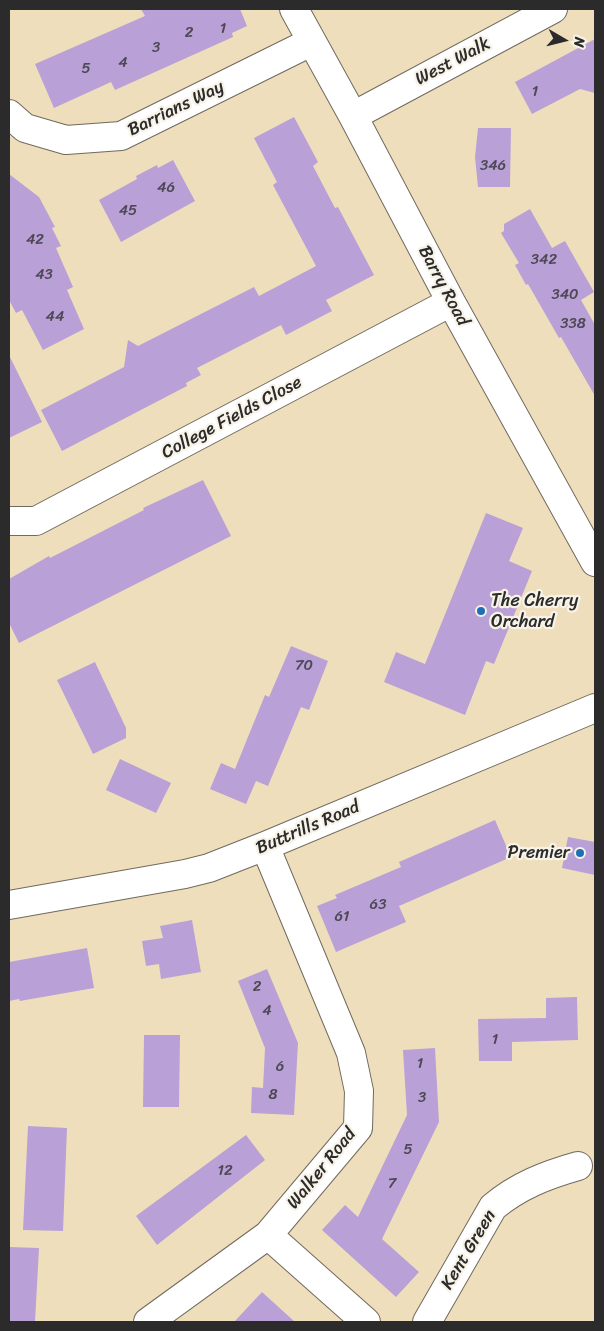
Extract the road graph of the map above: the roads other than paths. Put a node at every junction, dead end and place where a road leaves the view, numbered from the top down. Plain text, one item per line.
1 (294, 9) edge
2 (553, 9) edge
3 (311, 42) junction
4 (9, 114) edge
5 (353, 116) junction
6 (451, 302) junction
7 (9, 521) edge
8 (595, 562) edge
9 (595, 708) edge
10 (265, 846) junction
11 (9, 905) edge
12 (578, 1166) dead end
13 (268, 1235) junction
14 (148, 1322) edge
15 (366, 1322) edge
16 (427, 1322) edge

1 - 3 street, Barry Road
2 - 5 street, West Walk
3 - 4 street, Barrians Way
3 - 5 street, Barry Road
5 - 6 street, Barry Road
6 - 7 street, College Fields Close
6 - 8 street, Barry Road
9 - 10 street, Buttrills Road
10 - 11 street, Buttrills Road
10 - 13 street, Walker Road
12 - 16 street, Kent Green
13 - 14 street, Walker Road
13 - 15 street

